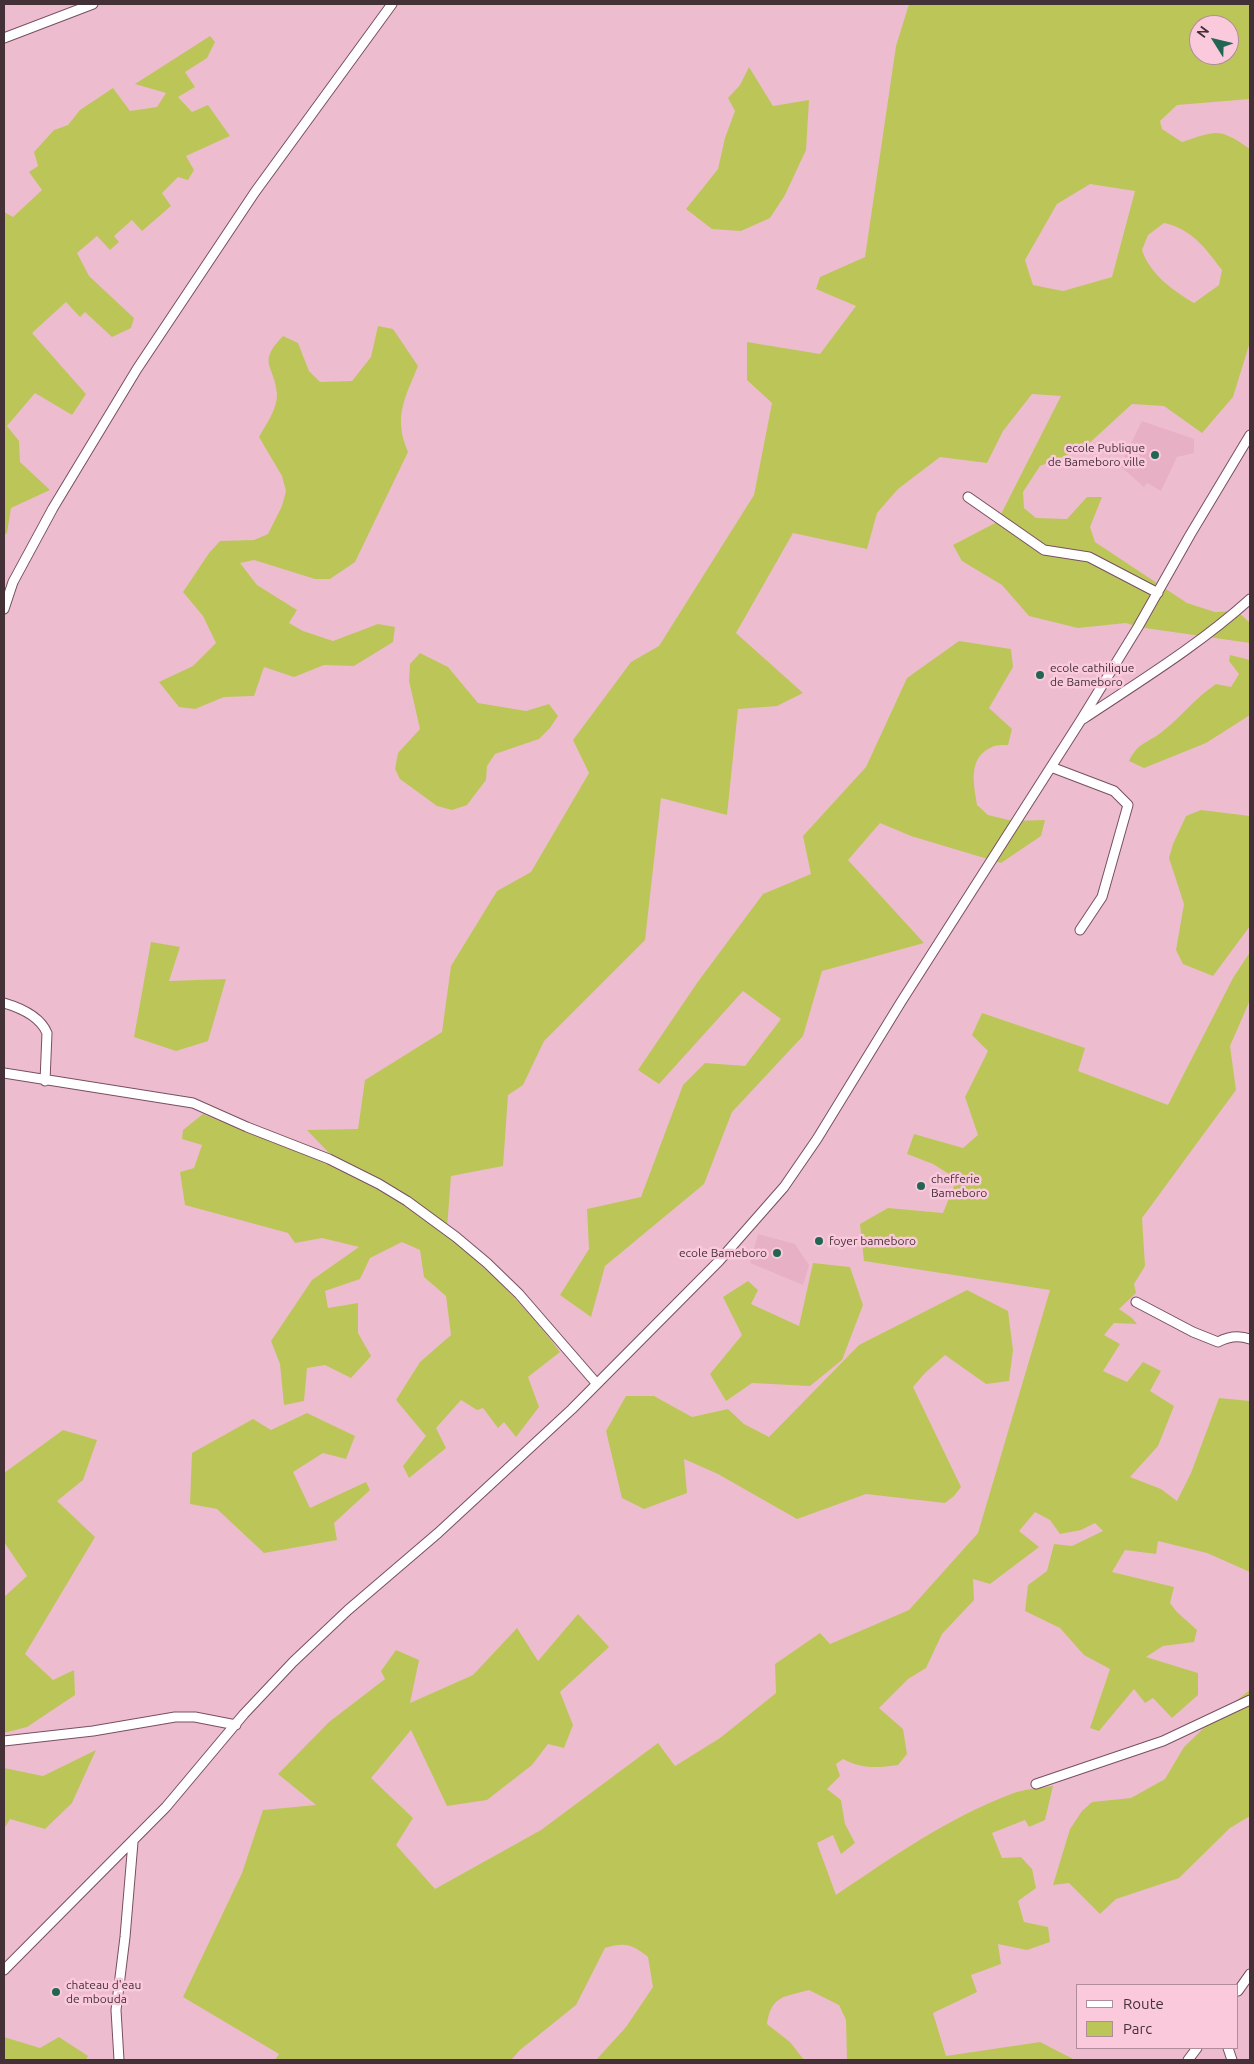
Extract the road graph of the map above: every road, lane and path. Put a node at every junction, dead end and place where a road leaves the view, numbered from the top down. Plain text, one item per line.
1 (93, 4) edge
2 (392, 4) edge
3 (4, 38) edge
4 (1250, 435) edge
5 (968, 497) dead end
6 (1158, 593) junction
7 (1250, 599) edge
8 (4, 604) edge
9 (1081, 720) junction
10 (1051, 767) junction
11 (1080, 930) dead end
12 (4, 1003) edge
13 (4, 1073) edge
14 (45, 1081) junction
15 (1136, 1302) dead end
16 (1250, 1339) edge
17 (597, 1384) junction
18 (1250, 1700) edge
19 (236, 1725) junction
20 (4, 1741) edge
21 (1036, 1784) dead end
22 (133, 1842) junction
23 (4, 1970) edge
24 (1250, 1974) edge
25 (1239, 1990) edge
26 (1196, 2049) edge
27 (119, 2060) edge
28 (1188, 2060) edge

1 - 3 street
2 - 8 street
4 - 6 street
5 - 6 street
6 - 9 street
7 - 9 street
9 - 10 street
10 - 11 street
10 - 17 street
12 - 14 street
13 - 14 street
14 - 17 street
15 - 16 street
17 - 19 street
18 - 21 street
19 - 20 street
19 - 22 street
22 - 23 street
22 - 27 street
24 - 25 street
26 - 28 street

